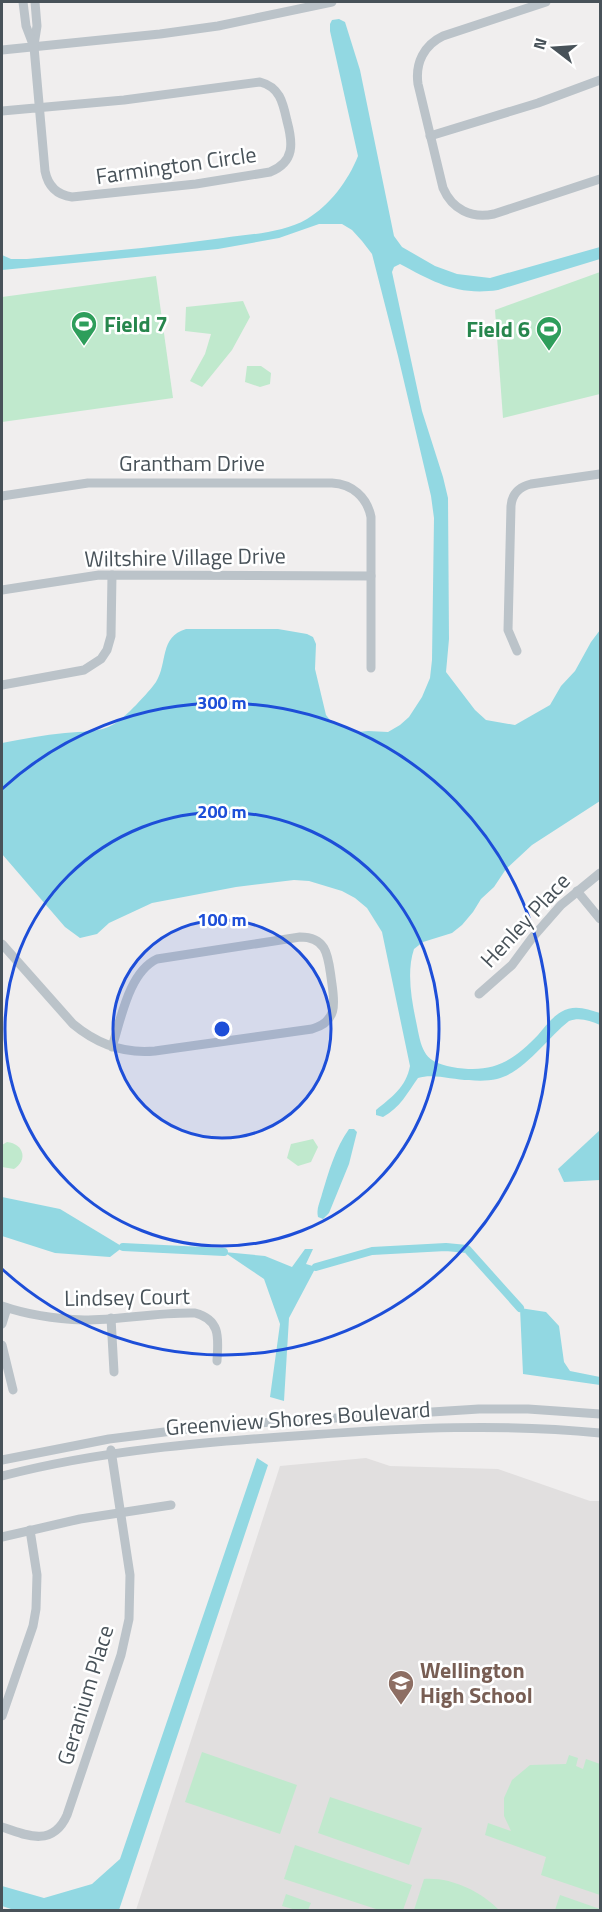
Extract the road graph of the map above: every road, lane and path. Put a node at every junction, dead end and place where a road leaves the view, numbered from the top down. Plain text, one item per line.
1 (23, 2) edge
2 (35, 2) edge
3 (332, 2) edge
4 (546, 2) edge
5 (34, 47) junction
6 (2, 50) edge
7 (600, 80) edge
8 (39, 107) junction
9 (2, 111) edge
10 (430, 136) junction
11 (600, 179) edge
12 (600, 474) edge
13 (2, 496) edge
14 (112, 575) junction
15 (371, 576) junction
16 (2, 591) edge
17 (517, 651) dead end
18 (371, 668) dead end
19 (2, 685) edge
20 (600, 873) edge
21 (577, 891) junction
22 (600, 919) edge
23 (2, 944) edge
24 (479, 994) dead end
25 (112, 1047) junction
26 (4, 1307) edge
27 (111, 1318) junction
28 (2, 1324) edge
29 (2, 1345) edge
30 (217, 1361) dead end
31 (114, 1372) dead end
32 (13, 1390) dead end
33 (600, 1414) edge
34 (379, 1415) junction
35 (379, 1430) junction
36 (600, 1433) edge
37 (109, 1438) junction
38 (112, 1454) junction
39 (2, 1460) edge
40 (2, 1476) edge
41 (171, 1505) dead end
42 (121, 1512) junction
43 (30, 1530) junction
44 (2, 1537) edge
45 (2, 1716) edge
46 (2, 1827) edge

1 - 5 street
2 - 5 street
3 - 5 street
4 - 10 street
5 - 6 street
5 - 8 street, Farmington Circle
7 - 10 street
8 - 8 street, Farmington Circle
8 - 9 street
10 - 11 street
12 - 17 street
13 - 15 street, Grantham Drive
14 - 15 street, Wiltshire Village Drive
14 - 16 street, Wiltshire Village Drive
14 - 19 street
15 - 18 street
20 - 21 street, Henley Place
21 - 22 street
21 - 24 street, Henley Place
23 - 25 street
25 - 25 street
26 - 27 street, Lindsey Court
26 - 28 street
27 - 30 street, Lindsey Court
27 - 31 street
29 - 32 street
33 - 34 street, Greenview Shores Boulevard
34 - 35 street
34 - 37 street, Greenview Shores Boulevard
35 - 36 street, Greenview Shores Boulevard
35 - 38 street, Greenview Shores Boulevard
37 - 38 street, Geranium Place
37 - 39 street, Greenview Shores Boulevard
38 - 40 street, Greenview Shores Boulevard
38 - 42 street, Geranium Place
41 - 42 street
42 - 43 street
42 - 46 street, Geranium Place
43 - 44 street
43 - 45 street

